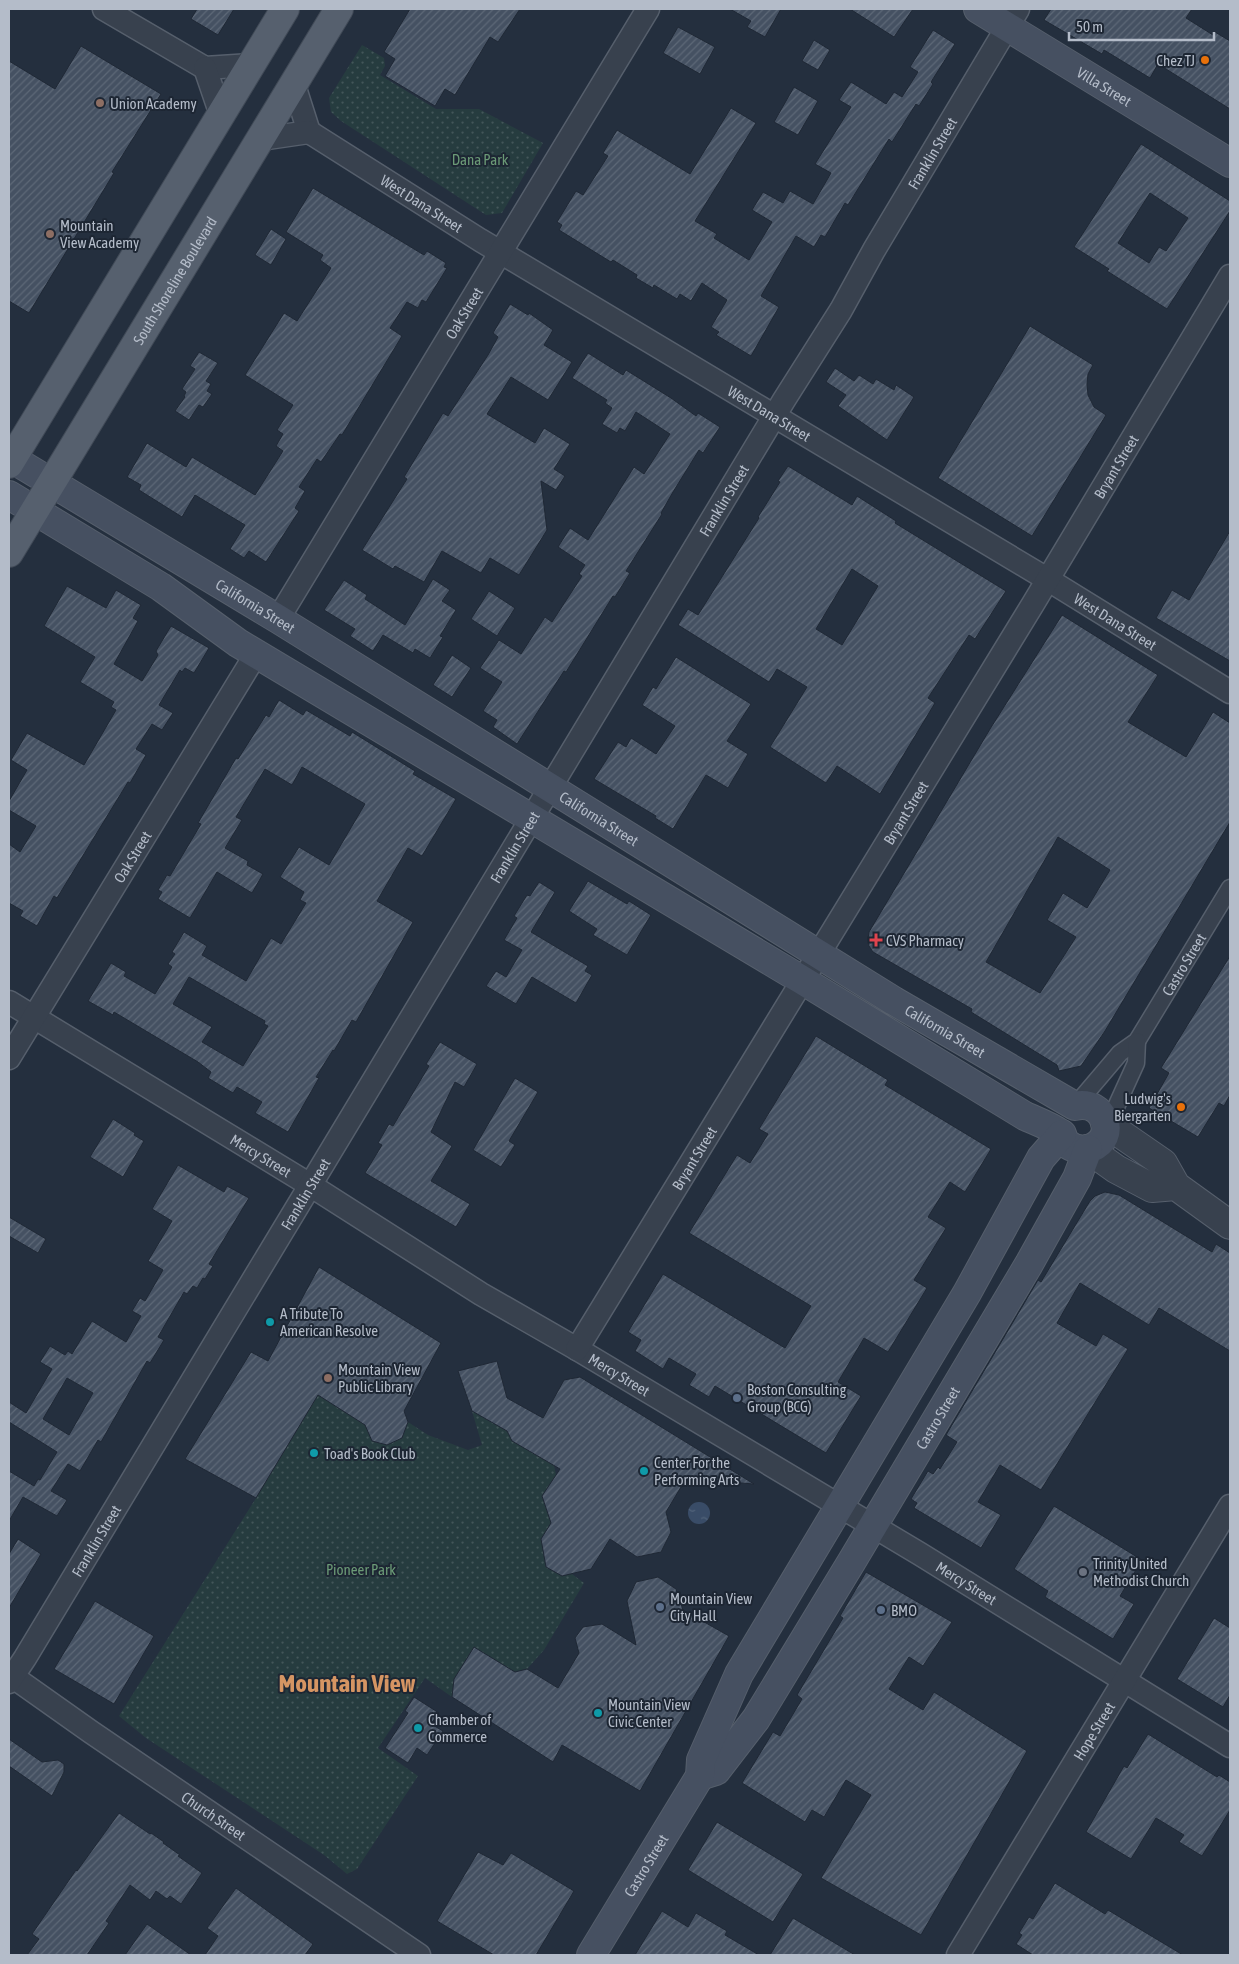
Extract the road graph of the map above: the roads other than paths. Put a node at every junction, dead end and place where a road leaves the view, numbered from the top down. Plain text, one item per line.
1 (104, 9) edge
2 (285, 9) edge
3 (339, 9) edge
4 (648, 9) edge
5 (978, 9) edge
6 (1013, 18) edge
7 (251, 65) junction
8 (205, 68) junction
9 (294, 84) junction
10 (221, 114) junction
11 (310, 132) junction
12 (261, 139) junction
13 (1230, 163) edge
14 (501, 252) junction
15 (1230, 276) edge
16 (774, 416) junction
17 (10, 460) edge
18 (52, 483) junction
19 (9, 495) edge
20 (35, 511) junction
21 (9, 553) edge
22 (1047, 579) junction
23 (278, 619) junction
24 (256, 654) junction
25 (1230, 692) edge
26 (550, 787) junction
27 (532, 818) junction
28 (1230, 888) edge
29 (819, 953) junction
30 (802, 980) junction
31 (9, 1002) edge
32 (33, 1017) junction
33 (1137, 1041) junction
34 (9, 1058) edge
35 (1075, 1106) junction
36 (1105, 1123) junction
37 (1062, 1134) junction
38 (1088, 1149) junction
39 (310, 1185) junction
40 (1176, 1186) junction
41 (1230, 1224) edge
42 (577, 1349) junction
43 (840, 1506) junction
44 (1230, 1506) edge
45 (873, 1526) junction
46 (10, 1678) edge
47 (1126, 1680) junction
48 (1230, 1746) edge
49 (700, 1776) junction
50 (419, 1955) edge
51 (591, 1955) edge
52 (958, 1955) edge

1 - 8 street
2 - 7 main road
3 - 9 main road, South Shoreline Boulevard
4 - 14 street, Oak Street
5 - 6 main road, Villa Street
6 - 13 main road, Villa Street
6 - 16 street, Franklin Street
7 - 8 street
7 - 10 main road
8 - 10 street
9 - 11 street
9 - 12 main road, South Shoreline Boulevard
10 - 17 main road
11 - 12 street
11 - 14 street, West Dana Street
12 - 18 main road, South Shoreline Boulevard
14 - 16 street, West Dana Street
14 - 23 street, Oak Street
15 - 22 street, Bryant Street
16 - 22 street, West Dana Street
16 - 26 street, Franklin Street
17 - 18 main road, California Street
18 - 20 main road, South Shoreline Boulevard
18 - 23 main road, California Street
19 - 20 main road, California Street
20 - 21 main road, South Shoreline Boulevard
20 - 24 main road, California Street
22 - 25 street, West Dana Street
22 - 29 street, Bryant Street
23 - 26 main road, California Street
24 - 27 main road, California Street
24 - 32 street, Oak Street
26 - 27 street, Franklin Street
26 - 29 main road, California Street
27 - 30 main road, California Street
27 - 39 street, Franklin Street
28 - 33 street, Castro Street
29 - 30 street, Bryant Street
29 - 35 main road, California Street
30 - 37 main road, California Street
30 - 42 street, Bryant Street
31 - 32 street, Mercy Street
32 - 34 street, Oak Street
32 - 39 street, Mercy Street
33 - 35 street, Castro Street
33 - 36 street, Castro Street
35 - 36 main road, California Street
35 - 37 main road, Castro Street
36 - 38 main road, Castro Street
36 - 40 street, California Street
37 - 38 main road, California Street
37 - 43 main road, Castro Street
38 - 40 street, California Street
38 - 45 main road, Castro Street
39 - 42 street, Mercy Street
39 - 46 street, Franklin Street
40 - 41 street, California Street
42 - 43 street, Mercy Street
43 - 45 street, Mercy Street
43 - 49 main road, Castro Street
44 - 47 street, Hope Street
45 - 47 street, Mercy Street
45 - 49 main road, Castro Street
46 - 50 street, Church Street
47 - 48 street, Mercy Street
47 - 52 street, Hope Street
49 - 51 main road, Castro Street

